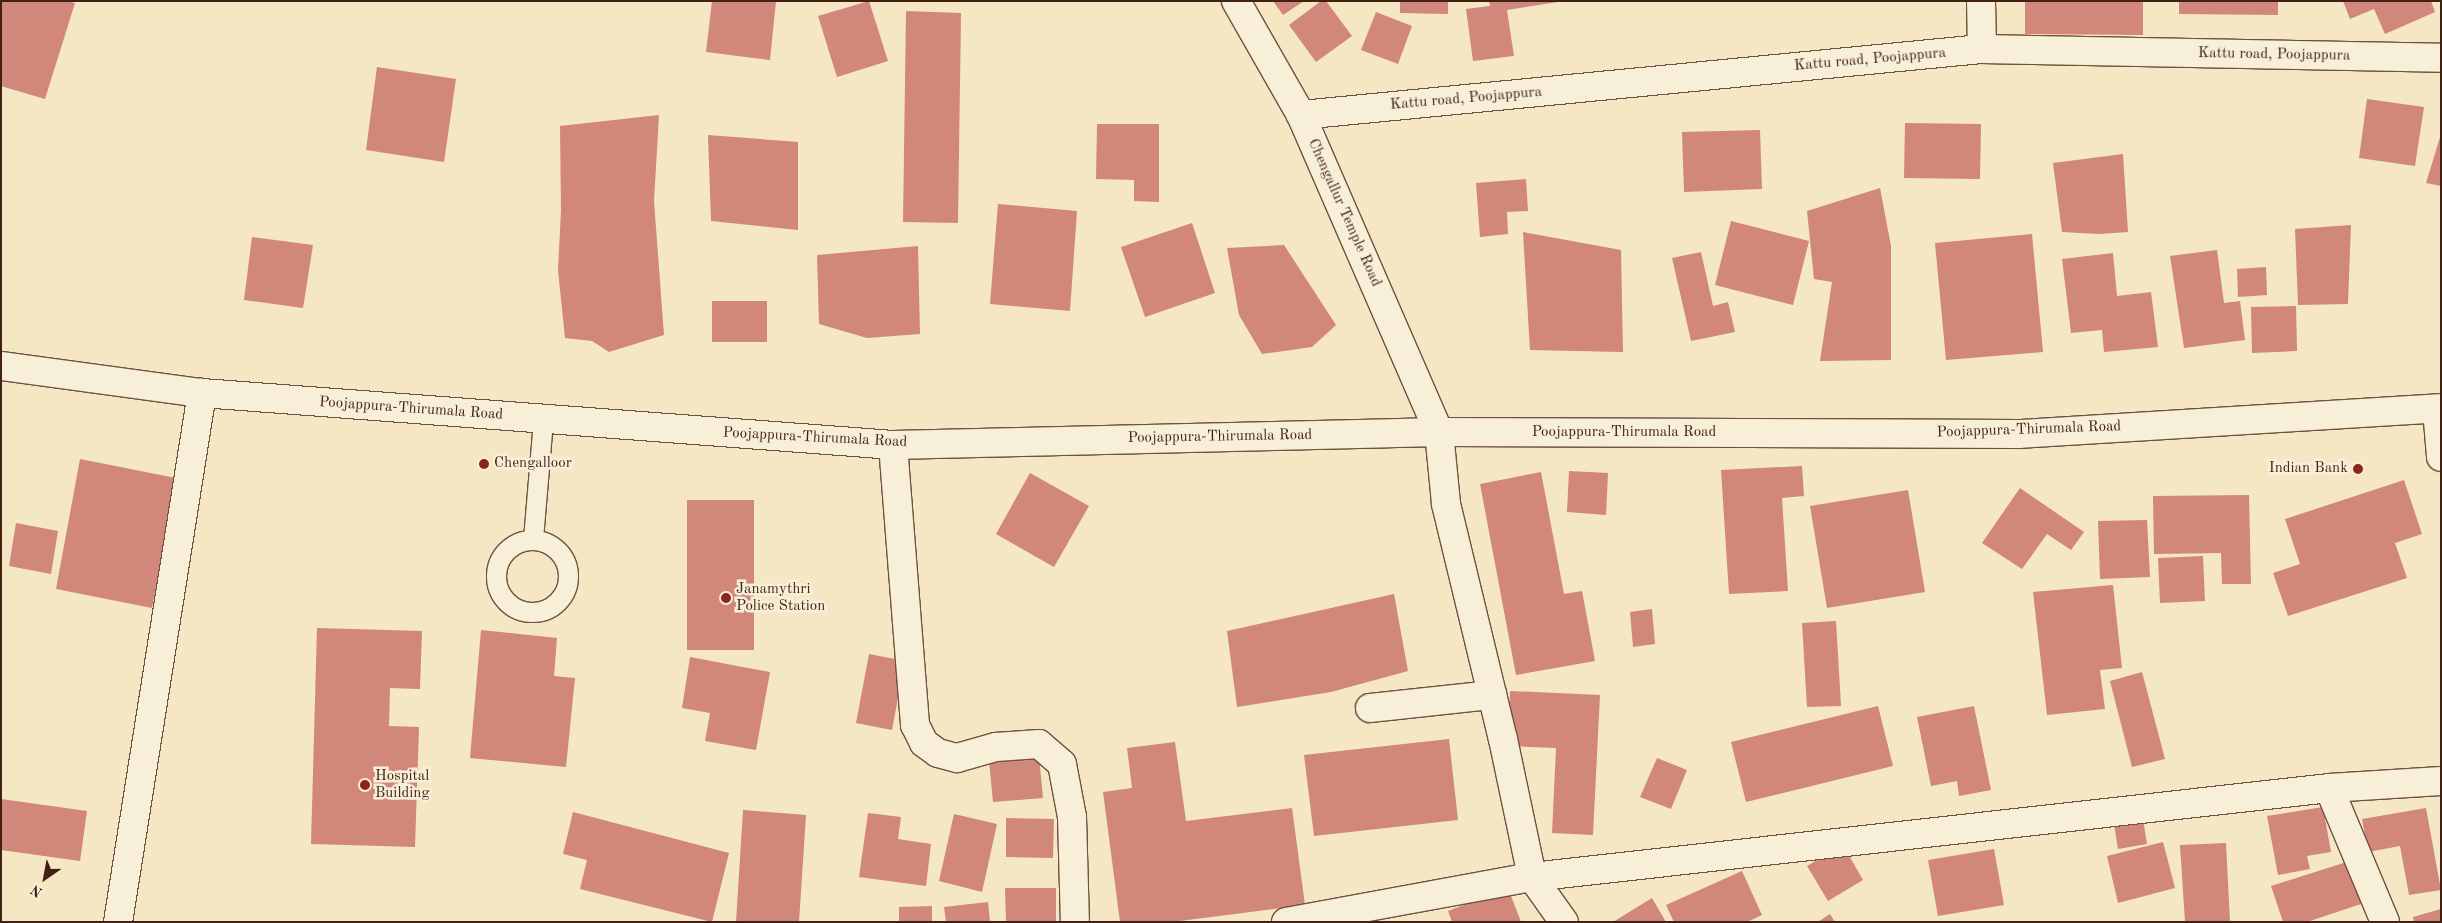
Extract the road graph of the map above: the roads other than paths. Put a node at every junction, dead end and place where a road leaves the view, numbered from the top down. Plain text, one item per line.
1 (1236, 1) edge
2 (1981, 1) edge
3 (1982, 49) junction
4 (2441, 58) edge
5 (1300, 115) junction
6 (1, 366) edge
7 (202, 393) junction
8 (2439, 408) edge
9 (543, 419) junction
10 (1440, 432) junction
11 (893, 445) junction
12 (2441, 457) edge
13 (533, 539) dead end
14 (1492, 695) junction
15 (1370, 708) dead end
16 (2441, 781) edge
17 (2329, 788) junction
18 (1532, 877) junction
19 (118, 922) edge
20 (1075, 922) edge
21 (1286, 922) edge
22 (1564, 922) edge
23 (2384, 922) edge

1 - 5 street, Chengallur Temple Road
2 - 3 street
3 - 4 street, Kattu road, Poojappura
3 - 5 street, Kattu road, Poojappura
5 - 10 street, Chengallur Temple Road
6 - 7 street, Poojappura-Thirumala Road
7 - 9 street, Poojappura-Thirumala Road
7 - 19 street
8 - 10 street, Poojappura-Thirumala Road
8 - 12 street
9 - 11 street, Poojappura-Thirumala Road
9 - 13 lane
10 - 11 street, Poojappura-Thirumala Road
10 - 14 street, Chengallur Temple Road
11 - 20 street
14 - 15 street
14 - 18 street, Chengallur Temple Road
16 - 17 street
17 - 18 street
17 - 23 street
18 - 21 street
18 - 22 street

